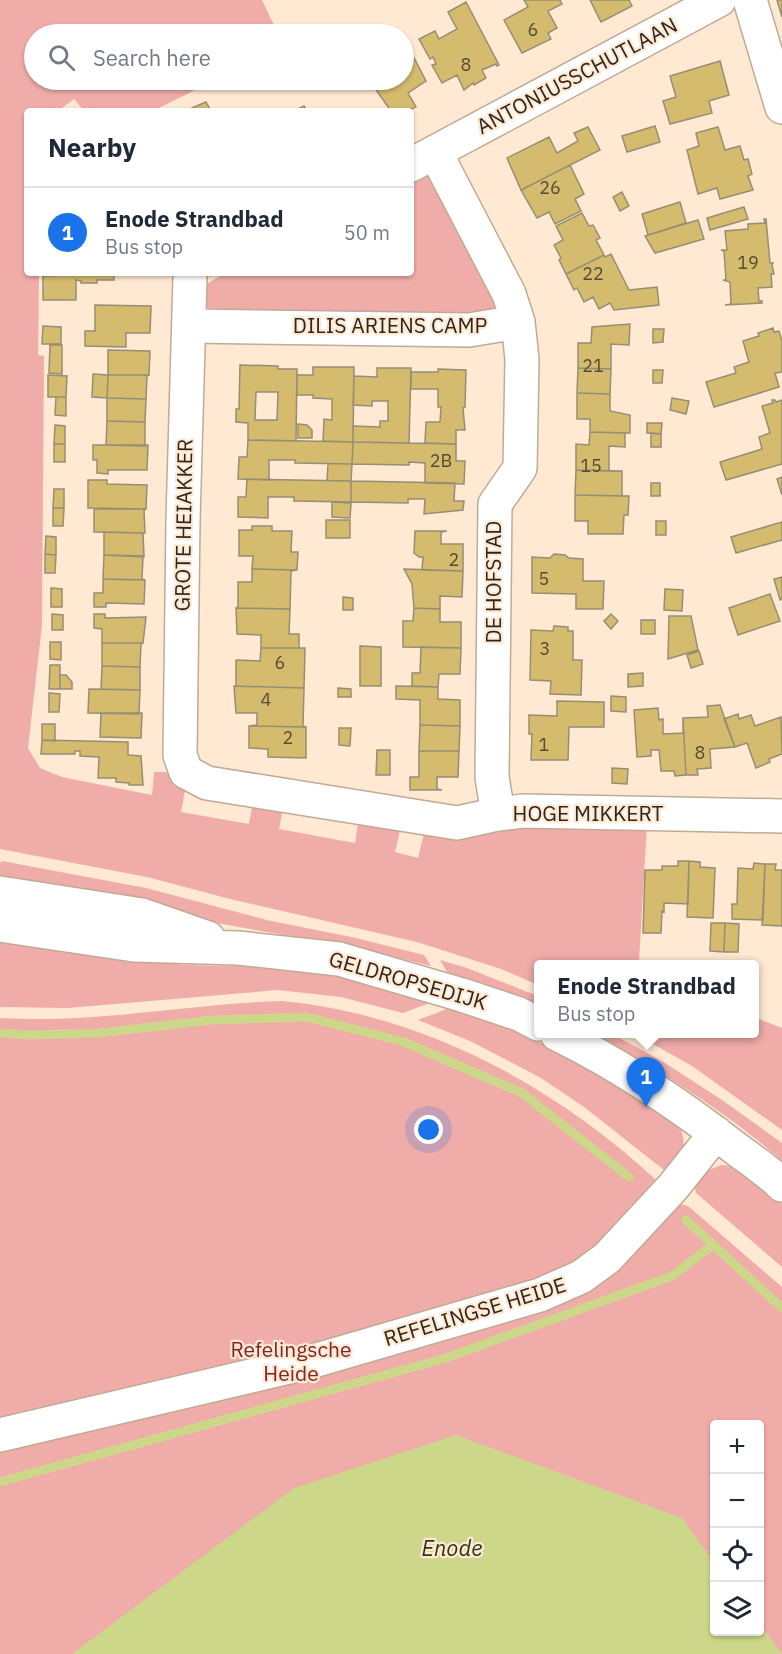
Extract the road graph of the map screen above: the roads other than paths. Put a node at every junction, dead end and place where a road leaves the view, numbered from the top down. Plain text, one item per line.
1 (719, 0) edge
2 (750, 0) edge
3 (782, 107) edge
4 (423, 159) edge
5 (192, 276) edge
6 (518, 322) junction
7 (190, 326) junction
8 (186, 772) joint
9 (498, 814) junction
10 (782, 816) edge
11 (0, 893) edge
12 (0, 925) edge
13 (238, 948) junction
14 (534, 1022) edge
15 (565, 1038) edge
16 (716, 1133) junction
17 (782, 1185) edge
18 (0, 1435) edge

1 - 4 street, ANTONIUSSCHUTLAAN
2 - 3 street
4 - 6 street, DILIS ARIENS CAMP
5 - 7 street, GROTE HEIAKKER
6 - 7 street, DILIS ARIENS CAMP
6 - 9 street, DE HOFSTAD
7 - 8 street, GROTE HEIAKKER
8 - 9 street, HOGE MIKKERT
9 - 10 street, HOGE MIKKERT
11 - 13 street, GELDROPSEDIJK
12 - 13 street, GELDROPSEDIJK
13 - 14 street, GELDROPSEDIJK
15 - 16 street
16 - 17 street
16 - 18 street, REFELINGSE HEIDE

